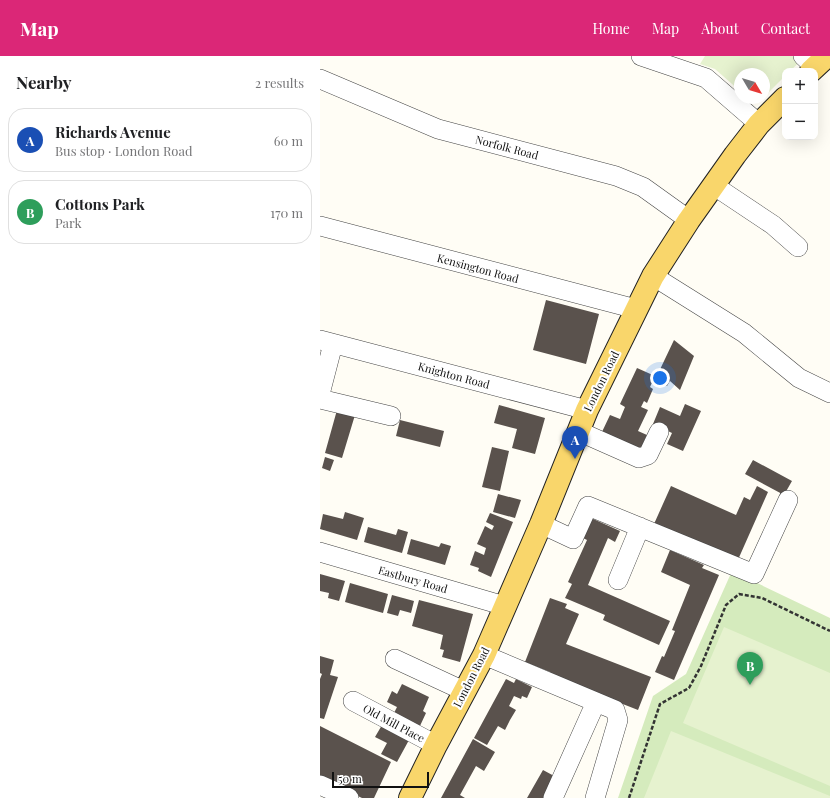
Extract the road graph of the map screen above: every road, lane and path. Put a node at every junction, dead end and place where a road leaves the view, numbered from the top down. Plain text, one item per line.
1 (641, 56) edge
2 (320, 79) edge
3 (782, 101) edge
4 (759, 124) junction
5 (713, 186) junction
6 (689, 220) junction
7 (320, 226) edge
8 (798, 247) dead end
9 (653, 276) junction
10 (636, 309) junction
11 (327, 342) edge
12 (830, 393) edge
13 (320, 394) edge
14 (320, 399) edge
15 (587, 410) junction
16 (391, 416) dead end
17 (578, 431) junction
18 (659, 432) dead end
19 (788, 500) dead end
20 (541, 524) junction
21 (640, 527) junction
22 (320, 552) edge
23 (618, 580) dead end
24 (505, 606) junction
25 (830, 631) edge
26 (484, 655) junction
27 (395, 659) dead end
28 (464, 691) junction
29 (352, 701) dead end
30 (596, 702) junction
31 (436, 745) junction
32 (320, 785) edge
33 (349, 798) edge
34 (410, 798) edge
35 (553, 798) edge
36 (595, 798) edge
37 (629, 798) edge

1 - 4 street
2 - 6 street, Norfolk Road
3 - 4 main road, London Road
4 - 5 main road, London Road
5 - 6 main road, London Road
5 - 8 street
6 - 9 main road, London Road
7 - 10 street, Kensington Road
9 - 10 main road, London Road
9 - 12 street
10 - 15 main road, London Road
11 - 13 street
11 - 15 street, Knighton Road
14 - 16 street
15 - 17 main road, London Road
17 - 18 street
17 - 20 main road, London Road
19 - 21 street
20 - 21 street
20 - 24 main road, London Road
21 - 23 street
22 - 24 street, Eastbury Road
24 - 26 main road, London Road
25 - 37 path
26 - 28 main road, London Road
26 - 30 street
27 - 28 street
28 - 31 main road, London Road
29 - 31 street, Old Mill Place
30 - 35 street
30 - 36 street
31 - 34 main road, London Road
32 - 33 street

